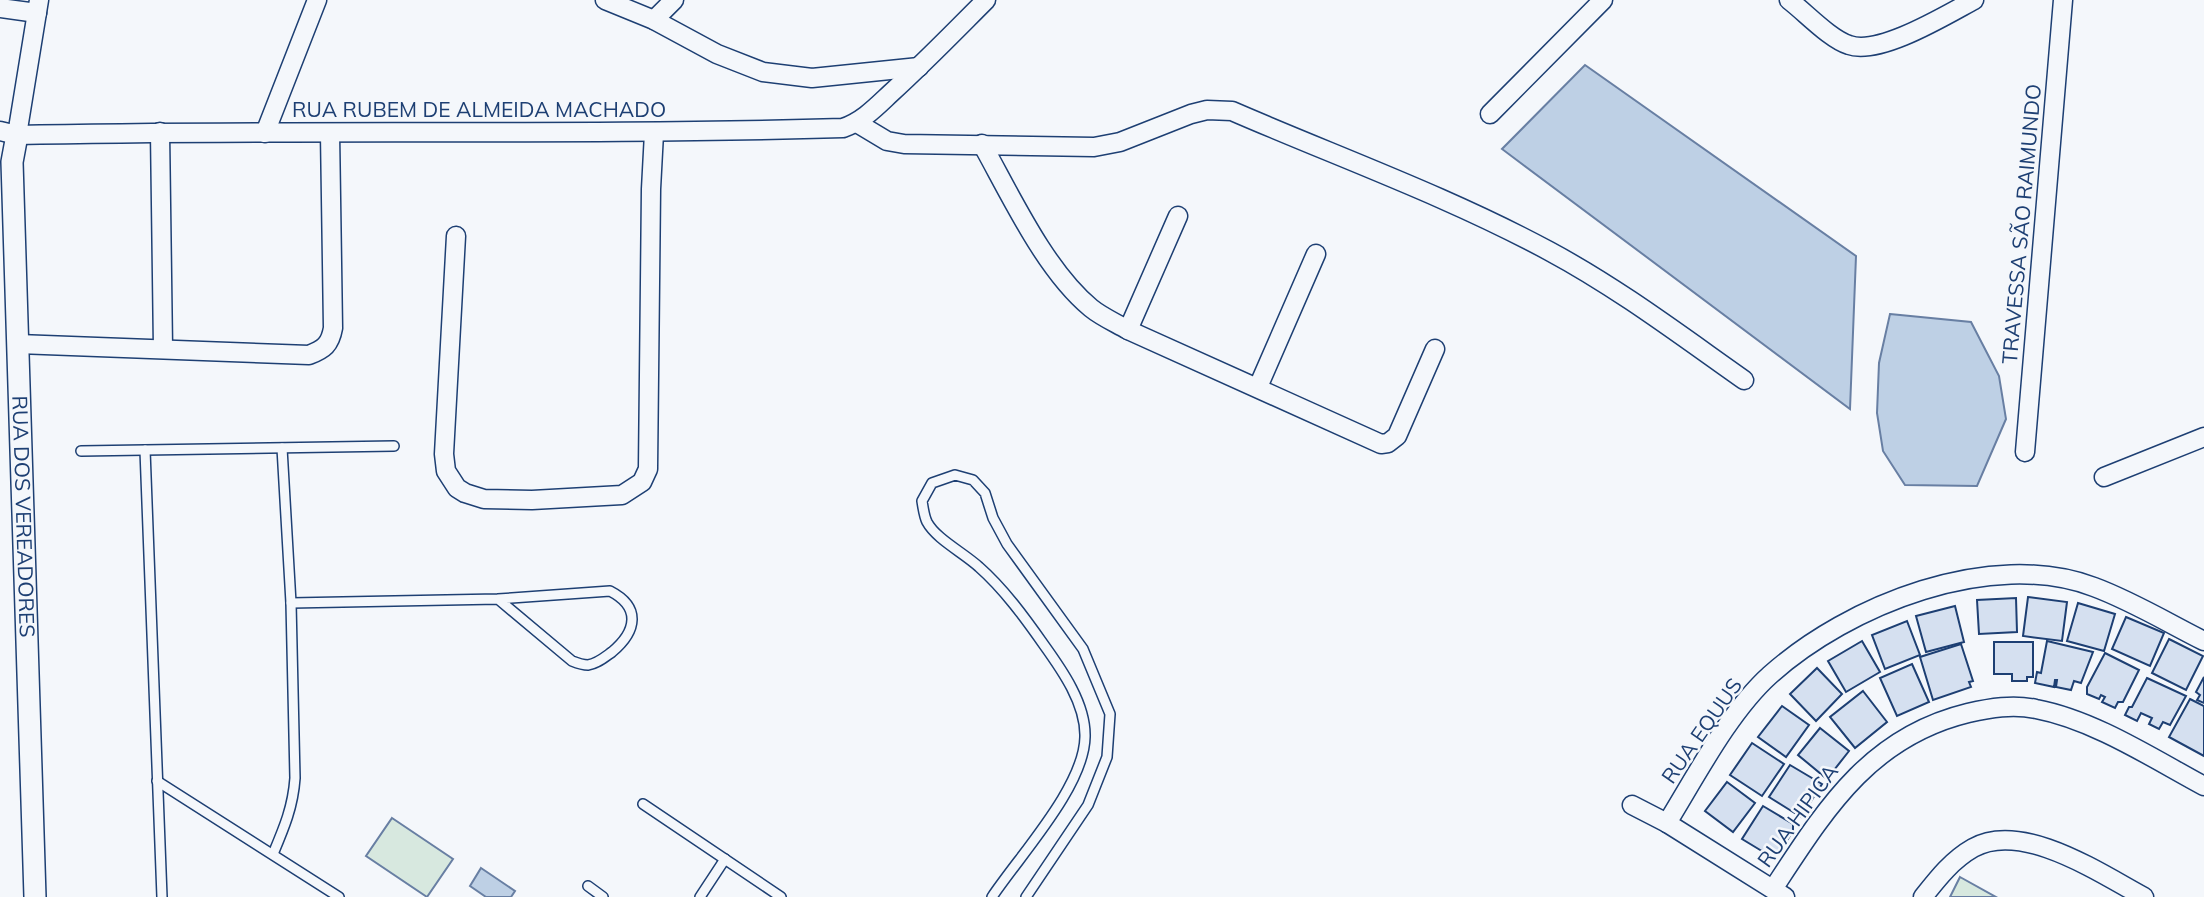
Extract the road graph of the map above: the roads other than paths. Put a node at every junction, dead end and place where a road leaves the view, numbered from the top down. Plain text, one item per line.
1 (317, 0) edge
2 (605, 0) edge
3 (674, 0) edge
4 (986, 0) edge
5 (1603, 0) edge
6 (1789, 0) edge
7 (2063, 0) edge
8 (1967, 2) edge
9 (38, 6) edge
10 (0, 8) edge
11 (653, 20) junction
12 (919, 67) junction
13 (1490, 114) dead end
14 (857, 123) junction
15 (160, 132) junction
16 (8, 133) edge
17 (265, 133) junction
18 (330, 133) junction
19 (654, 133) junction
20 (982, 144) junction
21 (1178, 216) dead end
22 (456, 236) dead end
23 (1316, 254) dead end
24 (1128, 330) junction
25 (18, 344) junction
26 (163, 348) junction
27 (1435, 349) dead end
28 (1744, 380) dead end
29 (1258, 387) junction
30 (2204, 437) edge
31 (394, 446) dead end
32 (282, 448) junction
33 (145, 450) junction
34 (81, 451) dead end
35 (2025, 452) dead end
36 (2104, 477) dead end
37 (498, 599) junction
38 (291, 603) junction
39 (2204, 641) edge
40 (157, 781) junction
41 (2204, 786) edge
42 (643, 804) dead end
43 (1632, 805) dead end
44 (1667, 823) junction
45 (273, 854) junction
46 (725, 859) junction
47 (588, 886) dead end
48 (1779, 893) edge
49 (34, 897) edge
50 (162, 897) edge
51 (339, 897) edge
52 (603, 897) edge
53 (700, 897) edge
54 (781, 897) edge
55 (992, 897) edge
56 (1026, 897) edge
57 (1923, 897) edge
58 (2144, 897) edge

1 - 17 street
2 - 11 street
3 - 11 street
4 - 12 street
5 - 13 street
6 - 8 street
7 - 35 street, TRAVESSA SÃO RAIMUNDO
9 - 10 street
9 - 16 street
11 - 12 street
12 - 14 street
14 - 19 street, RUA RUBEM DE ALMEIDA MACHADO
14 - 20 street
15 - 16 street, RUA RUBEM DE ALMEIDA MACHADO
15 - 17 street, RUA RUBEM DE ALMEIDA MACHADO
15 - 26 street
16 - 25 street, RUA DOS VEREADORES
17 - 18 street, RUA RUBEM DE ALMEIDA MACHADO
18 - 19 street, RUA RUBEM DE ALMEIDA MACHADO
18 - 26 street
19 - 22 street
20 - 24 street
20 - 28 street
21 - 24 street
23 - 29 street
24 - 29 street
25 - 26 street
25 - 49 street, RUA DOS VEREADORES
27 - 29 street
30 - 36 street
31 - 32 lane
32 - 33 lane
32 - 38 lane
33 - 34 lane
33 - 40 lane
37 - 37 lane
37 - 38 lane
38 - 45 lane
39 - 44 street, RUA EQUUS
40 - 45 lane
40 - 50 lane
41 - 48 street, RUA HIPICA
42 - 46 lane
43 - 44 street
44 - 48 street
45 - 51 lane
46 - 53 lane
46 - 54 lane
47 - 52 lane
55 - 56 lane
57 - 58 street

